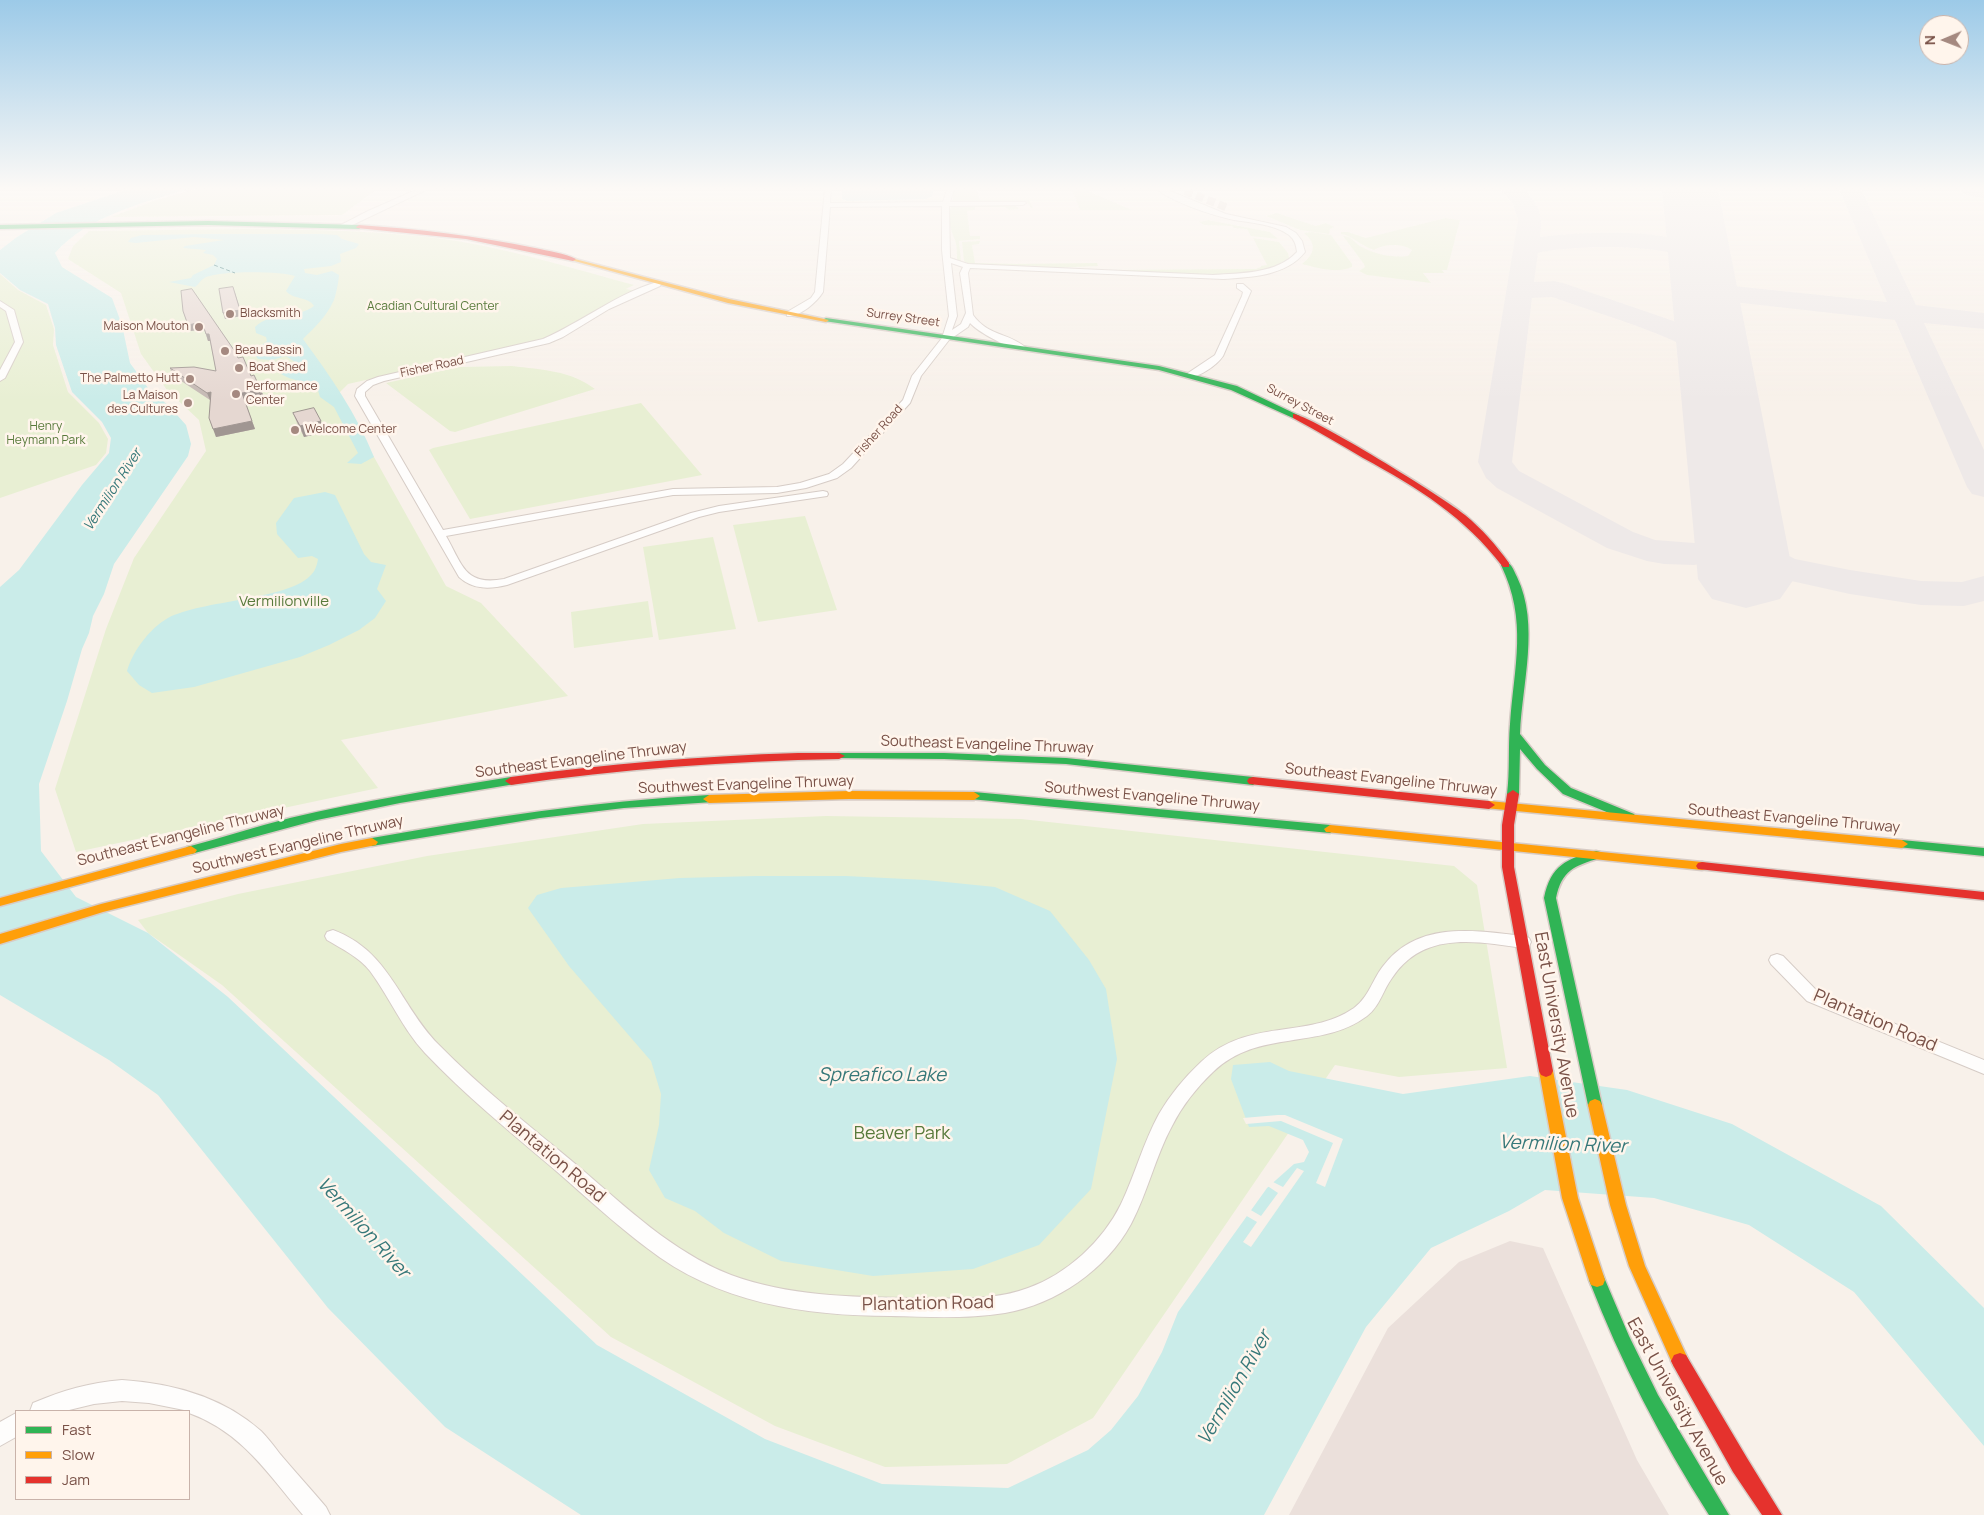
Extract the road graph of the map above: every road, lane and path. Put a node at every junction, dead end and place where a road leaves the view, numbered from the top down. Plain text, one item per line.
1 (569, 260) edge
2 (822, 260) edge
3 (947, 260) edge
4 (951, 260) edge
5 (1295, 260) edge
6 (967, 266) junction
7 (657, 284) junction
8 (1240, 286) dead end
9 (0, 303) edge
10 (790, 314) junction
11 (970, 316) junction
12 (946, 338) junction
13 (1021, 348) junction
14 (1191, 375) junction
15 (0, 378) edge
16 (813, 483) junction
17 (441, 534) junction
18 (1515, 735) junction
19 (1510, 807) junction
20 (1636, 819) junction
21 (1506, 846) junction
22 (1984, 852) edge
23 (1596, 855) junction
24 (1984, 896) edge
25 (0, 902) edge
26 (333, 936) dead end
27 (0, 938) edge
28 (1523, 942) junction
29 (1777, 960) dead end
30 (1984, 1067) edge
31 (42, 1410) edge
32 (15, 1425) edge
33 (0, 1435) edge
34 (318, 1515) edge
35 (1720, 1515) edge
36 (1773, 1515) edge

1 - 7 main road, Surrey Street
2 - 10 street
3 - 12 street
4 - 6 street
5 - 6 street
6 - 11 street
7 - 10 main road, Surrey Street
7 - 17 street, Fisher Road
8 - 14 street
9 - 15 street
10 - 12 main road, Surrey Street
11 - 12 street
11 - 13 street
12 - 13 main road, Surrey Street
12 - 16 street, Fisher Road
13 - 14 main road, Surrey Street
14 - 18 main road, Surrey Street
16 - 17 street, Fisher Road
16 - 17 street, Fisher Road
18 - 19 main road, Surrey Street
18 - 20 main road
19 - 20 main road, Southeast Evangeline Thruway
19 - 21 main road, East University Avenue
19 - 25 main road, Southeast Evangeline Thruway
20 - 22 main road, Southeast Evangeline Thruway
21 - 23 main road
21 - 27 main road, Southwest Evangeline Thruway
21 - 28 main road, East University Avenue
23 - 24 main road
23 - 36 main road, East University Avenue
26 - 28 street, Plantation Road
28 - 35 main road, East University Avenue
29 - 30 street, Plantation Road
31 - 34 street
32 - 33 street

